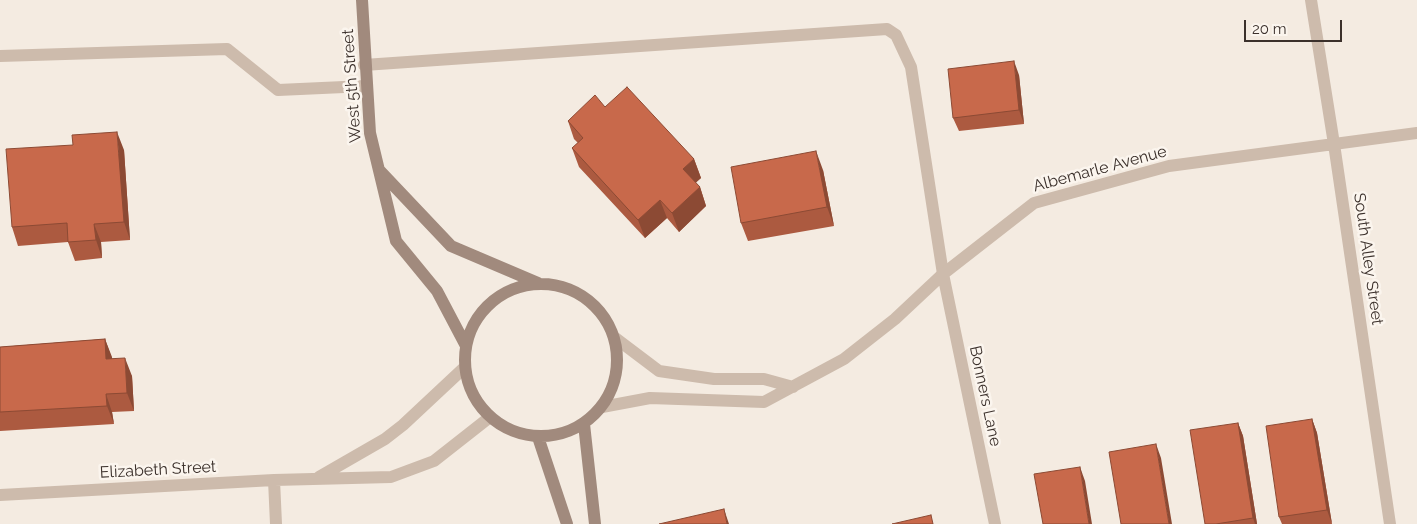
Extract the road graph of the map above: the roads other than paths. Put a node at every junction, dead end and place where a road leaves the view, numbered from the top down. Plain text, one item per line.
1 (362, 0) edge
2 (1311, 0) edge
3 (0, 56) edge
4 (364, 65) junction
5 (366, 86) junction
6 (1417, 132) edge
7 (1334, 144) junction
8 (377, 168) junction
9 (943, 274) junction
10 (539, 284) junction
11 (614, 337) junction
12 (466, 346) junction
13 (465, 367) junction
14 (793, 388) junction
15 (602, 407) junction
16 (490, 417) junction
17 (584, 424) junction
18 (538, 437) junction
19 (317, 478) junction
20 (274, 480) junction
21 (0, 495) edge
22 (276, 524) edge
23 (567, 524) edge
24 (594, 524) edge
25 (995, 524) edge
26 (1390, 524) edge

1 - 4 main road, West 5th Street
2 - 7 street, South Alley Street
3 - 5 street
4 - 5 main road, West 5th Street
4 - 9 street, Bonners Lane
5 - 8 main road, West 5th Street
6 - 7 street, Albemarle Avenue
7 - 9 street, Albemarle Avenue
7 - 26 street, South Alley Street
8 - 10 main road
8 - 12 main road, West 5th Street
9 - 14 street, Albemarle Avenue
9 - 25 street, Bonners Lane
10 - 11 main road
10 - 12 main road
11 - 14 street
11 - 15 main road
12 - 13 main road
13 - 16 main road
13 - 19 street, Elizabeth Street
14 - 15 street, Albemarle Avenue
15 - 17 main road
16 - 18 main road
16 - 19 street, Elizabeth Street
17 - 18 main road
17 - 24 main road
18 - 23 main road
19 - 20 street, Elizabeth Street
20 - 21 street, Elizabeth Street
20 - 22 street

